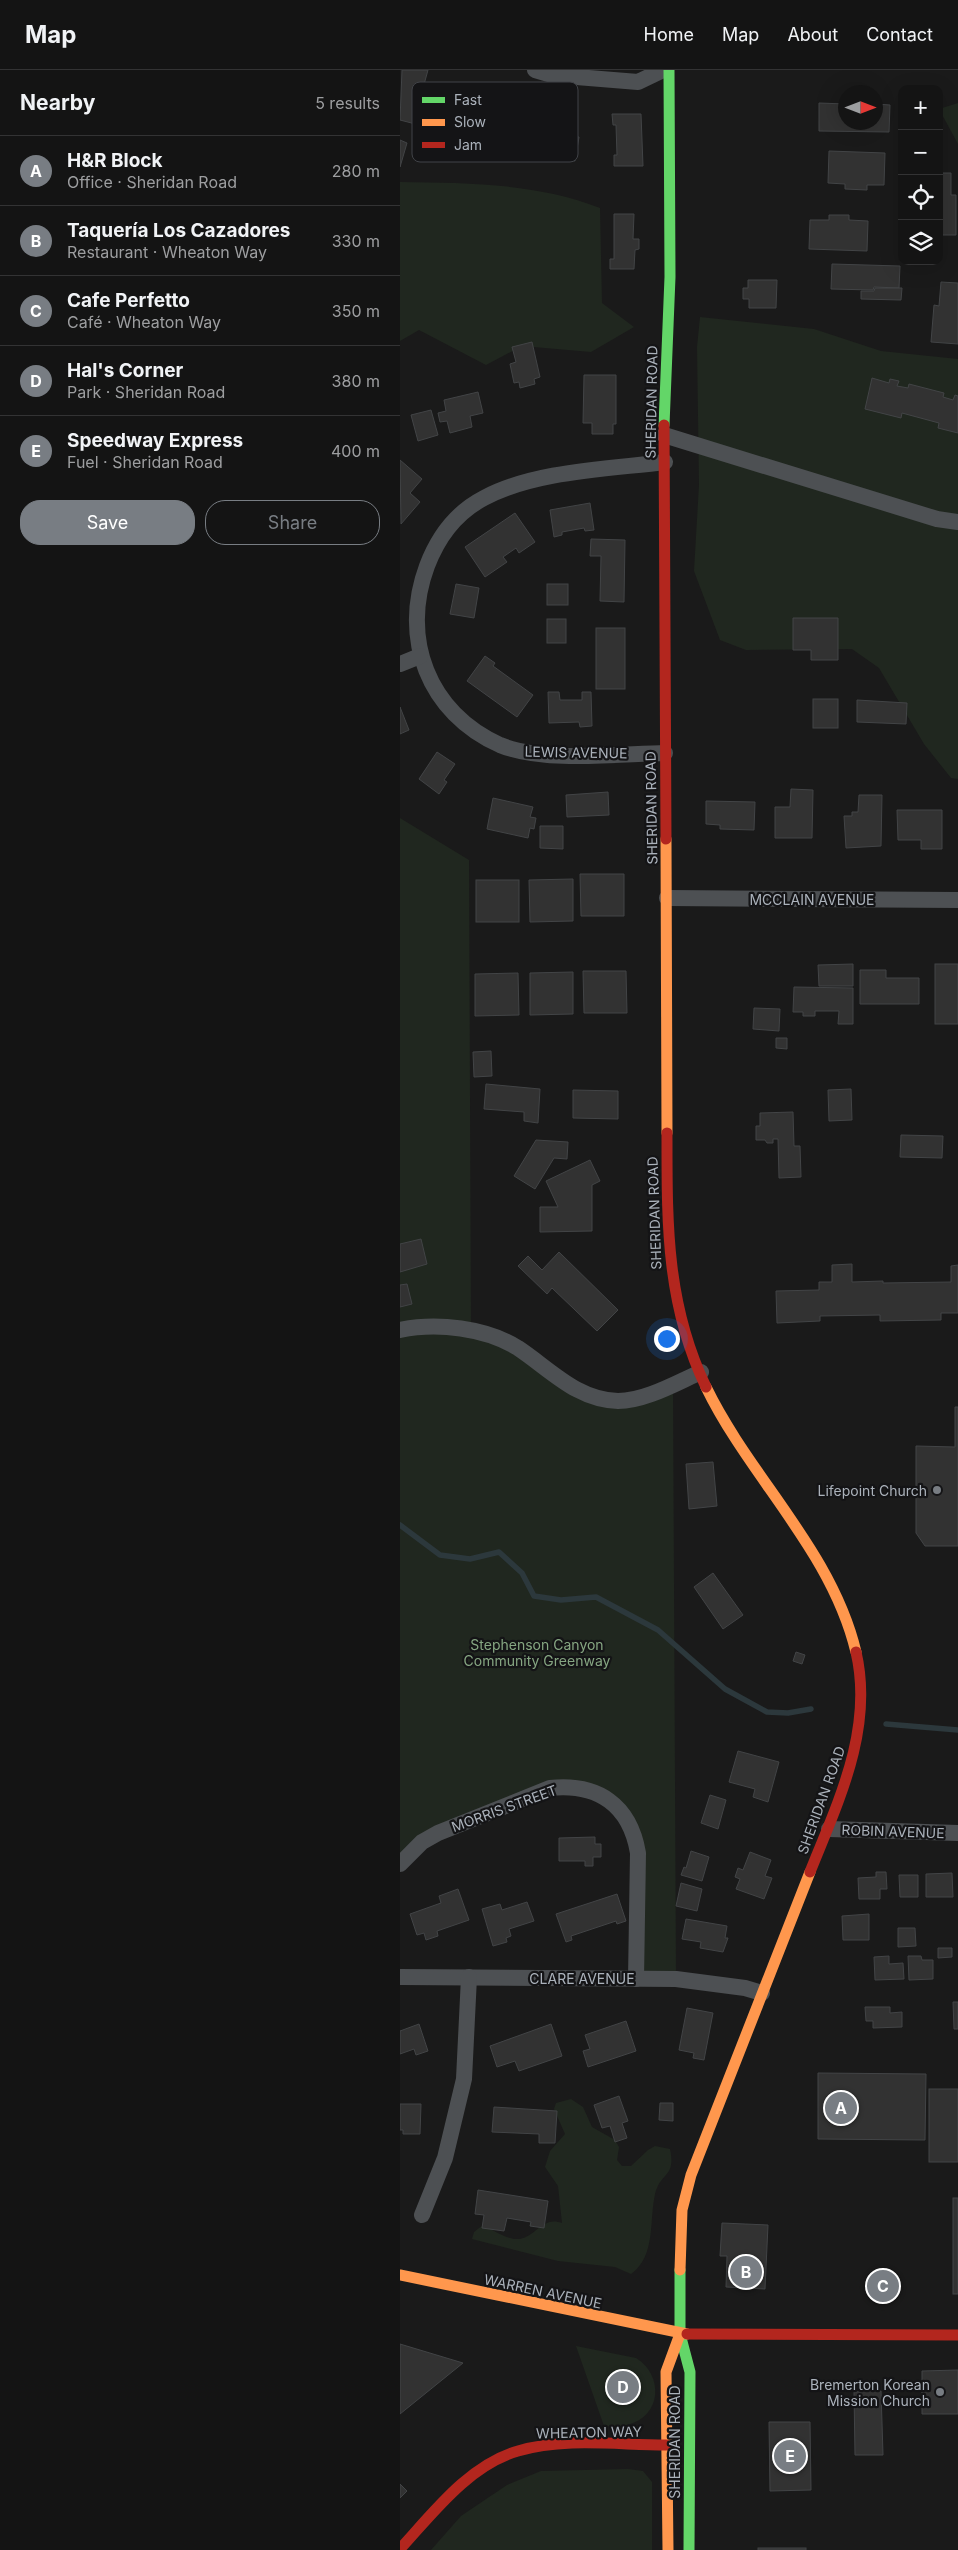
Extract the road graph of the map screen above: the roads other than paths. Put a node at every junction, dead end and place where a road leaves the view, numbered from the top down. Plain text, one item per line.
1 (535, 70) edge
2 (663, 70) edge
3 (669, 70) edge
4 (552, 72) edge
5 (664, 435) junction
6 (665, 462) junction
7 (958, 522) edge
8 (420, 656) junction
9 (400, 664) edge
10 (665, 753) junction
11 (667, 898) junction
12 (958, 900) edge
13 (400, 1330) edge
14 (700, 1372) junction
15 (829, 1829) junction
16 (958, 1833) edge
17 (400, 1864) edge
18 (400, 1977) edge
19 (469, 1978) junction
20 (636, 1979) junction
21 (762, 1993) junction
22 (422, 2215) dead end
23 (400, 2275) edge
24 (680, 2334) junction
25 (958, 2335) edge
26 (666, 2445) junction
27 (400, 2549) edge
28 (668, 2550) edge
29 (689, 2550) edge

1 - 4 street
2 - 4 street
3 - 5 main road, SHERIDAN ROAD
5 - 6 main road, SHERIDAN ROAD
5 - 7 street
6 - 8 street, LEWIS AVENUE
6 - 10 main road, SHERIDAN ROAD
8 - 9 street
8 - 10 street, LEWIS AVENUE
10 - 11 main road, SHERIDAN ROAD
11 - 12 street, MCCLAIN AVENUE
11 - 14 main road, SHERIDAN ROAD
13 - 14 street
14 - 15 main road, SHERIDAN ROAD
15 - 16 street, ROBIN AVENUE
15 - 21 main road, SHERIDAN ROAD
17 - 20 street, MORRIS STREET
18 - 19 street, CLARE AVENUE
19 - 20 street, CLARE AVENUE
19 - 22 street
20 - 21 street, CLARE AVENUE
21 - 24 main road, SHERIDAN ROAD
23 - 24 main road, WARREN AVENUE
24 - 25 main road
24 - 26 main road, SHERIDAN ROAD
24 - 29 main road, SHERIDAN ROAD
26 - 27 main road, WHEATON WAY
26 - 28 main road, SHERIDAN ROAD

